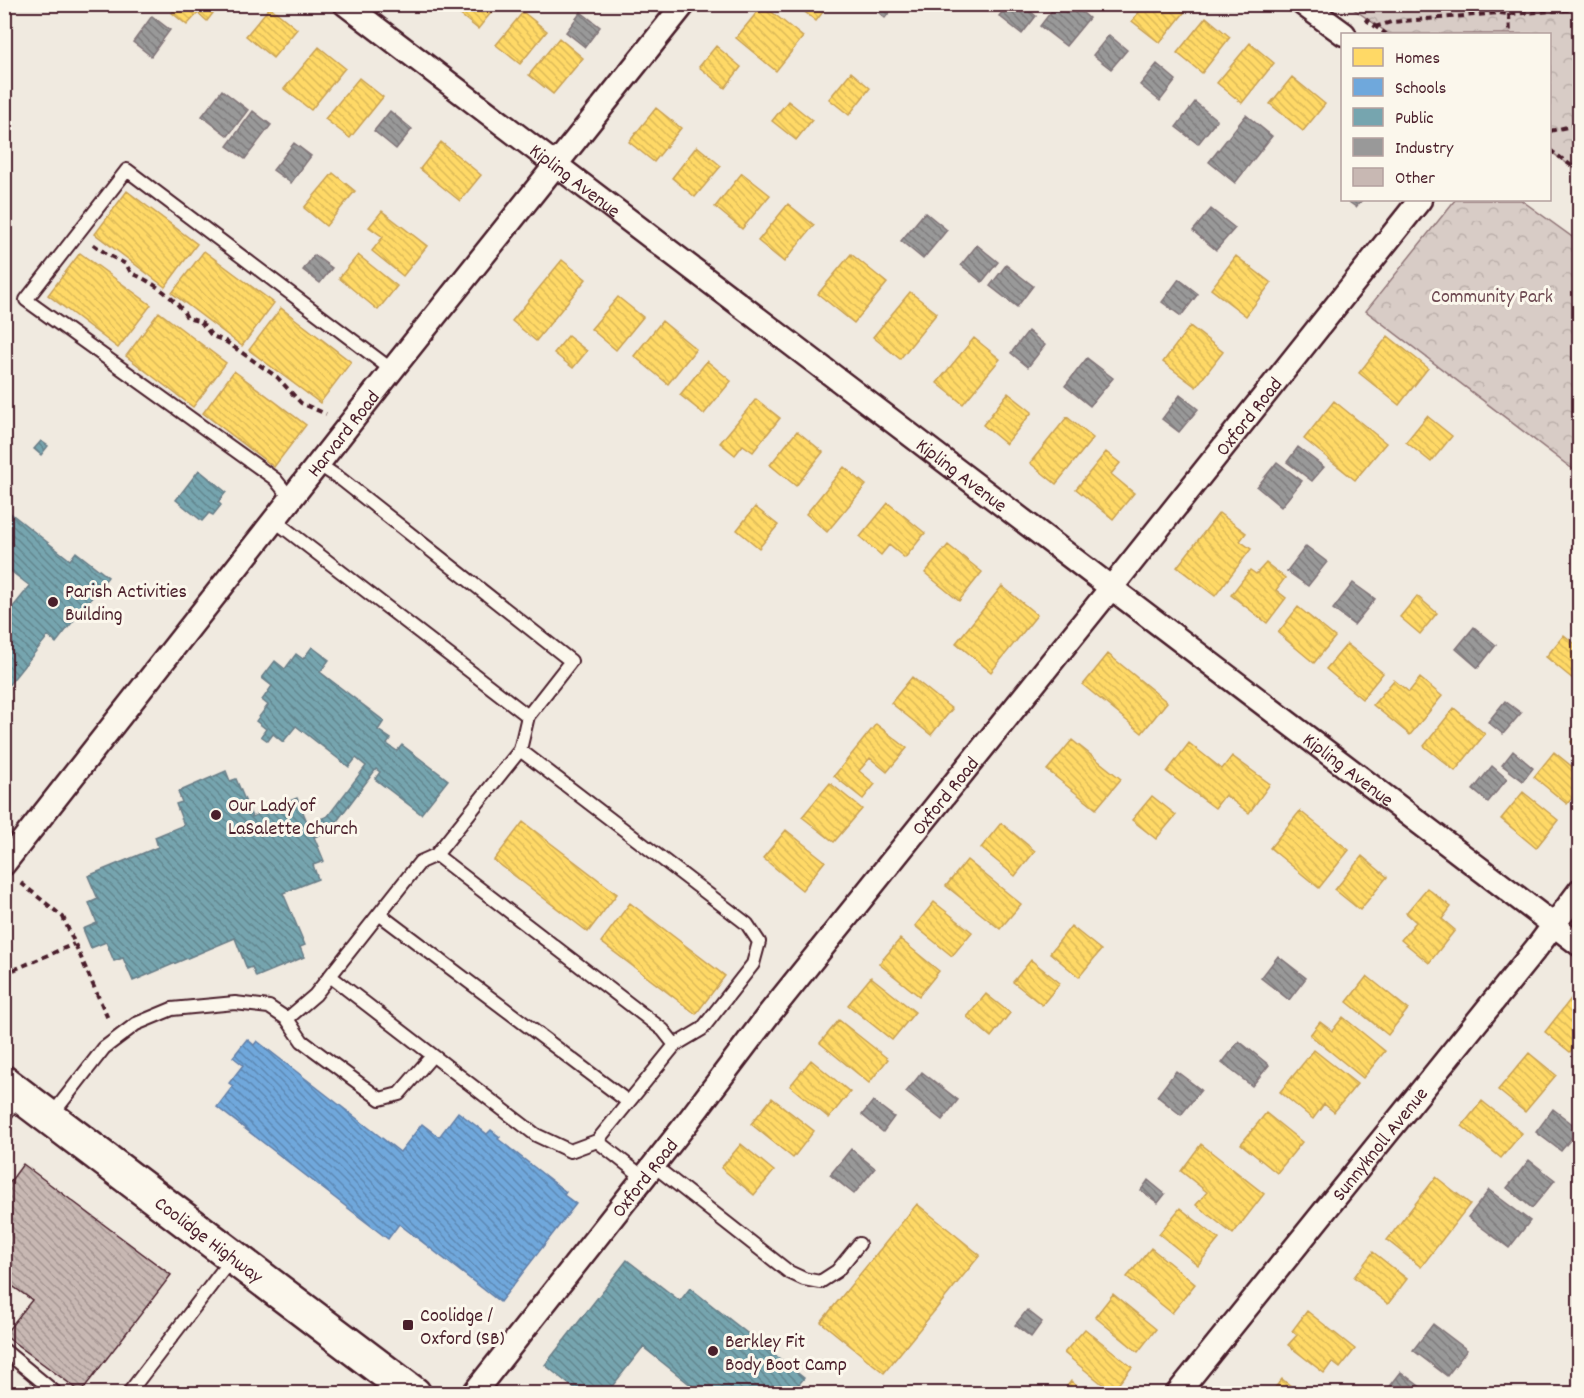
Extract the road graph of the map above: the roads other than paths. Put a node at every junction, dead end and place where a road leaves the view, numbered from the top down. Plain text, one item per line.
1 (345, 4) edge
2 (684, 4) edge
3 (1303, 4) edge
4 (1343, 33) edge
5 (556, 165) junction
6 (1419, 201) edge
7 (392, 370) junction
8 (318, 464) junction
9 (291, 499) junction
10 (274, 520) junction
11 (1112, 588) junction
12 (528, 716) junction
13 (520, 750) junction
14 (436, 855) junction
15 (4, 864) edge
16 (1580, 890) edge
17 (379, 914) junction
18 (1553, 925) junction
19 (1580, 945) edge
20 (330, 976) junction
21 (287, 1019) junction
22 (675, 1045) junction
23 (432, 1056) junction
24 (10, 1098) edge
25 (627, 1101) junction
26 (50, 1117) junction
27 (597, 1141) junction
28 (648, 1171) junction
29 (859, 1244) dead end
30 (233, 1257) junction
31 (4, 1350) edge
32 (57, 1394) edge
33 (128, 1394) edge
34 (414, 1394) edge
35 (473, 1394) edge
36 (1177, 1394) edge

1 - 5 street, Kipling Avenue
2 - 5 street, Harvard Road
3 - 4 street
5 - 7 street, Harvard Road
5 - 11 street, Kipling Avenue
6 - 11 street, Oxford Road
7 - 8 street, Harvard Road
7 - 9 lane
8 - 9 street, Harvard Road
8 - 12 lane
9 - 10 street, Harvard Road
10 - 12 lane
10 - 15 street, Harvard Road
11 - 18 street, Kipling Avenue
11 - 28 street, Oxford Road
12 - 13 lane
13 - 14 lane
13 - 22 lane
14 - 17 lane
14 - 22 lane
16 - 18 street, Sunnyknoll Avenue
17 - 20 lane
17 - 25 lane
18 - 19 street, Kipling Avenue
18 - 36 street, Sunnyknoll Avenue
20 - 21 lane
20 - 23 lane
21 - 23 lane
21 - 26 lane
22 - 25 lane
23 - 27 lane
24 - 26 main road, Coolidge Highway
25 - 27 lane
26 - 30 main road, Coolidge Highway
27 - 28 lane
28 - 29 lane
28 - 35 street, Oxford Road
30 - 33 lane
30 - 34 main road, Coolidge Highway
31 - 32 lane

